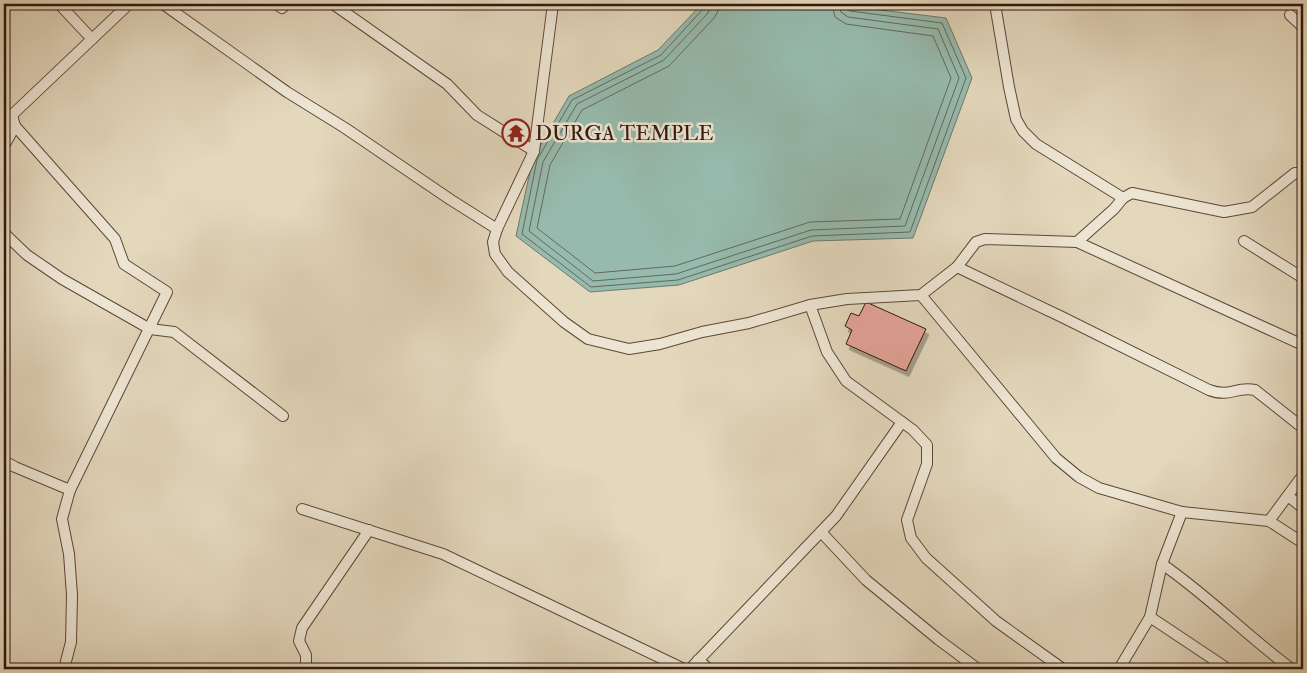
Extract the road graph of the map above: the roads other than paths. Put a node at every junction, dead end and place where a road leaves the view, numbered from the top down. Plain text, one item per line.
1 (59, 4) edge
2 (130, 4) edge
3 (164, 4) edge
4 (276, 4) edge
5 (286, 4) edge
6 (333, 4) edge
7 (553, 4) edge
8 (995, 4) edge
9 (1290, 14) dead end
10 (1303, 27) edge
11 (92, 39) junction
12 (15, 126) junction
13 (4, 146) edge
14 (534, 151) junction
15 (1303, 173) edge
16 (1123, 198) junction
17 (496, 229) junction
18 (4, 233) edge
19 (1244, 241) dead end
20 (1078, 242) junction
21 (957, 267) junction
22 (1303, 278) edge
23 (921, 295) junction
24 (810, 305) junction
25 (150, 329) junction
26 (1303, 345) edge
27 (283, 416) dead end
28 (902, 422) junction
29 (1303, 428) edge
30 (4, 461) edge
31 (1303, 475) edge
32 (70, 490) junction
33 (1288, 496) junction
34 (302, 508) dead end
35 (1303, 508) edge
36 (1182, 512) junction
37 (1269, 522) junction
38 (369, 530) junction
39 (821, 532) junction
40 (1303, 543) edge
41 (1162, 564) junction
42 (1150, 617) junction
43 (698, 660) junction
44 (1289, 667) dead end
45 (64, 669) edge
46 (306, 669) edge
47 (684, 669) edge
48 (690, 669) edge
49 (709, 669) edge
50 (978, 669) edge
51 (1063, 669) edge
52 (1119, 669) edge
53 (1228, 669) edge

1 - 11 street
2 - 11 street
3 - 17 street
4 - 5 street
6 - 14 street
7 - 14 street
8 - 16 street
9 - 10 street
11 - 12 street
12 - 13 street
12 - 25 street
14 - 17 street
15 - 16 street
16 - 20 street
17 - 24 street
18 - 25 street
19 - 22 street
20 - 21 street
20 - 26 street
21 - 23 street
21 - 29 street
23 - 24 street
23 - 36 street
24 - 28 street
25 - 27 street
25 - 32 street
28 - 39 street
28 - 51 street
30 - 32 street
31 - 33 street
32 - 45 street
33 - 35 street
33 - 37 street
34 - 38 street
36 - 37 street
36 - 41 street
37 - 40 street
38 - 46 street
38 - 47 street
39 - 43 street
39 - 50 street
41 - 42 street
41 - 44 street
42 - 52 street
42 - 53 street
43 - 48 street
43 - 49 street

